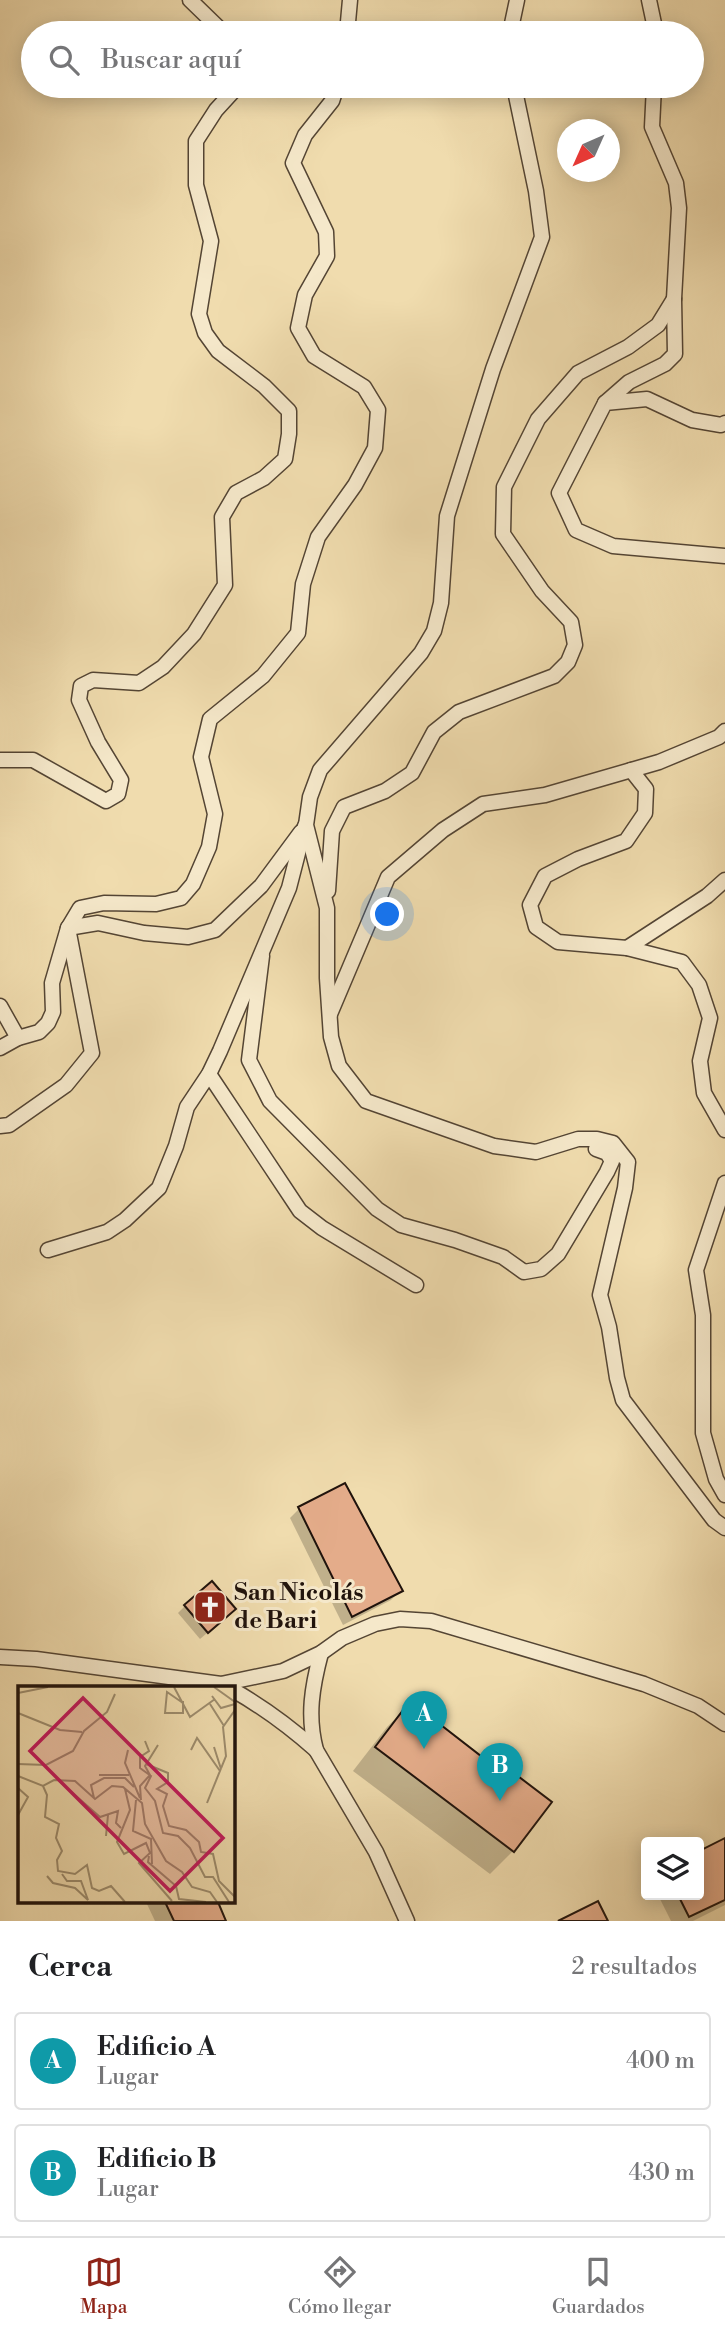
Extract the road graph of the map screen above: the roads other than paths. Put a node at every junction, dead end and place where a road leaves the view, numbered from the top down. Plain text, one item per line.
1 (190, 0) edge
2 (350, 0) edge
3 (517, 0) edge
4 (649, 0) edge
5 (211, 21) edge
6 (348, 21) edge
7 (513, 21) edge
8 (653, 21) edge
9 (227, 98) edge
10 (333, 98) edge
11 (517, 98) edge
12 (653, 98) edge
13 (674, 299) junction
14 (605, 403) junction
15 (725, 423) edge
16 (725, 556) edge
17 (725, 731) edge
18 (0, 760) edge
19 (631, 770) junction
20 (306, 825) junction
21 (725, 880) edge
22 (327, 908) junction
23 (68, 928) junction
24 (627, 948) junction
25 (262, 956) junction
26 (0, 1006) edge
27 (329, 1016) junction
28 (18, 1038) junction
29 (0, 1048) edge
30 (209, 1074) junction
31 (0, 1126) edge
32 (725, 1130) edge
33 (596, 1149) dead end
34 (725, 1183) edge
35 (48, 1250) dead end
36 (416, 1285) dead end
37 (725, 1495) edge
38 (725, 1528) edge
39 (321, 1653) junction
40 (0, 1657) edge
41 (221, 1686) edge
42 (231, 1686) edge
43 (234, 1691) edge
44 (725, 1724) edge
45 (316, 1750) junction
46 (407, 1921) edge

1 - 5 street
2 - 6 street
3 - 7 street
4 - 8 street
9 - 18 street
10 - 23 street
11 - 20 street
12 - 13 street
13 - 14 street
13 - 22 street
14 - 15 street
14 - 16 street
17 - 19 street
19 - 24 street
19 - 27 street
20 - 22 street
20 - 23 street
20 - 25 street
21 - 24 street
22 - 27 street
23 - 28 street
23 - 31 street
24 - 32 street
25 - 30 street
25 - 33 street
26 - 28 street
27 - 38 street
28 - 29 street
30 - 35 street
30 - 36 street
34 - 37 street
39 - 42 street
39 - 44 street
39 - 45 street
40 - 41 street
43 - 45 street
45 - 46 street

